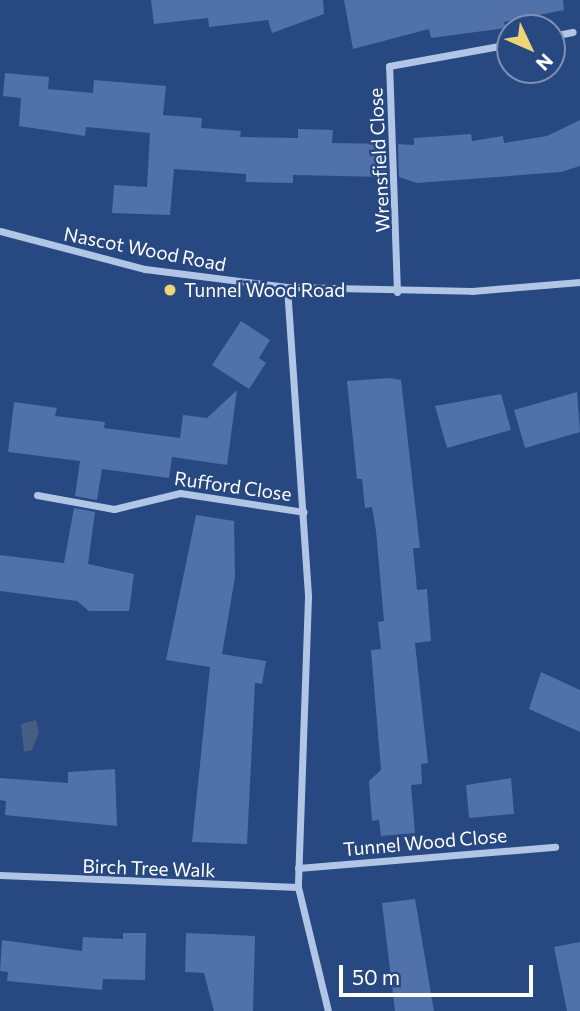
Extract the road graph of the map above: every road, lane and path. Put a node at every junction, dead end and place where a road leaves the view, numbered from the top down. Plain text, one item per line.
1 (573, 32) dead end
2 (566, 33) edge
3 (496, 47) edge
4 (0, 231) edge
5 (580, 282) edge
6 (287, 287) junction
7 (397, 292) junction
8 (37, 495) dead end
9 (304, 512) junction
10 (555, 847) dead end
11 (298, 868) junction
12 (0, 874) edge
13 (298, 887) junction
14 (328, 1011) edge

1 - 2 street
3 - 7 street, Wrensfield Close
4 - 6 street, Nascot Wood Road
5 - 7 street, Nascot Wood Road
6 - 7 street, Nascot Wood Road
6 - 9 street
8 - 9 street, Rufford Close
9 - 11 street
10 - 11 street, Tunnel Wood Close
11 - 13 street
12 - 13 street, Birch Tree Walk
13 - 14 street

